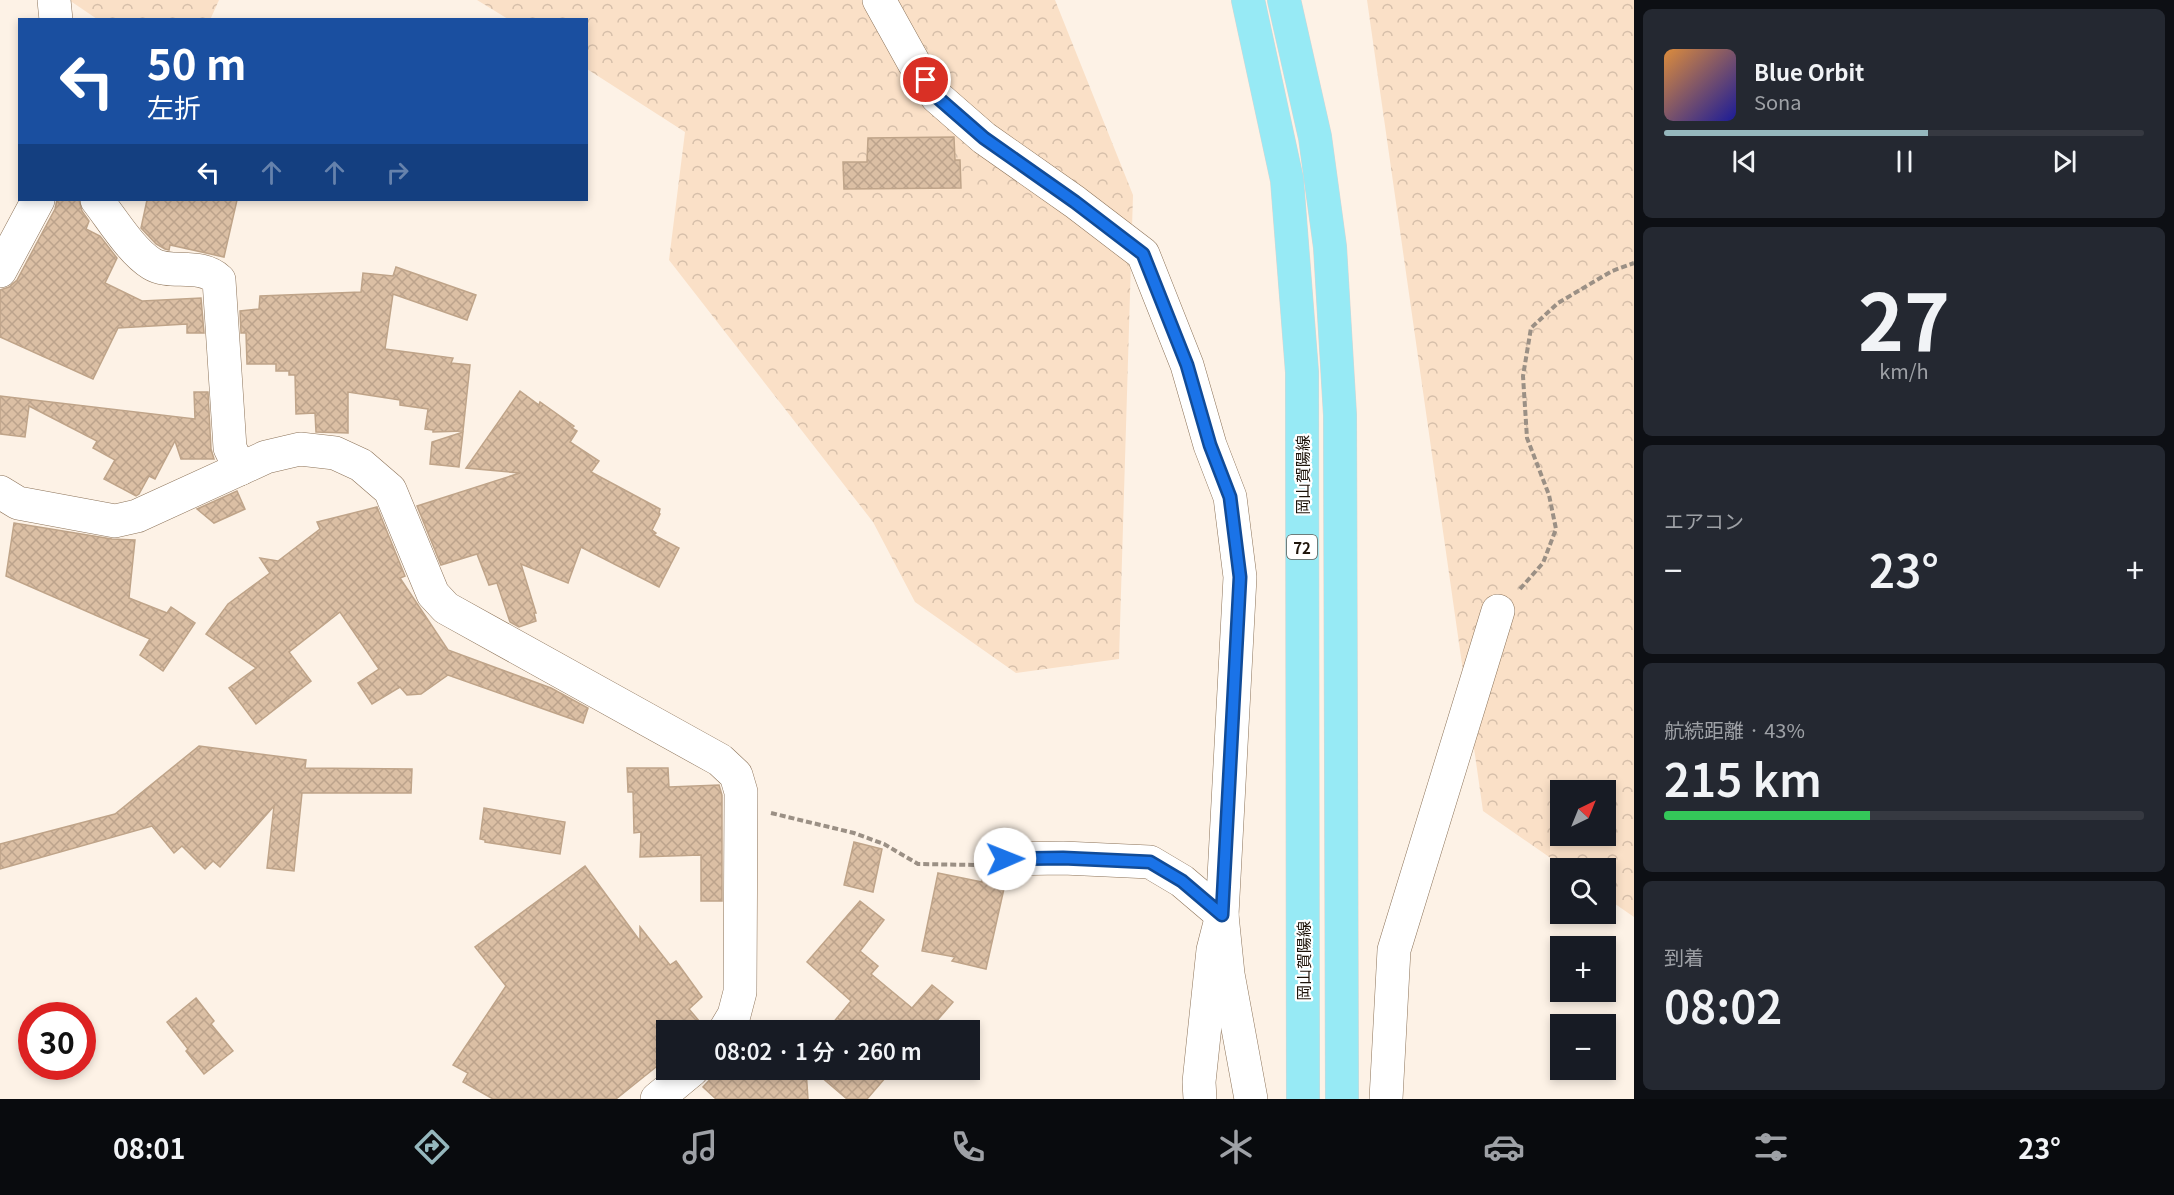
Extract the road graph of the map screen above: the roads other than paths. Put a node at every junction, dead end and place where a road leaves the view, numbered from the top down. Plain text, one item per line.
1 (54, 0) edge
2 (879, 0) edge
3 (1248, 0) edge
4 (1284, 0) edge
5 (57, 18) edge
6 (37, 201) edge
7 (98, 201) edge
8 (0, 271) edge
9 (240, 469) junction
10 (0, 492) edge
11 (1498, 611) road end
12 (1005, 859) road end
13 (1222, 915) junction
14 (731, 1020) edge
15 (680, 1080) edge
16 (657, 1099) edge
17 (1200, 1099) edge
18 (1251, 1099) edge
19 (1303, 1099) edge
20 (1342, 1099) edge
21 (1386, 1099) edge

1 - 5 street
2 - 13 street
3 - 19 main road, 岡山賀陽線 / 72
4 - 20 main road, 72
6 - 8 street
7 - 9 street
9 - 10 street
9 - 14 street
11 - 21 street
12 - 13 street
13 - 17 street
13 - 18 street
15 - 16 street

